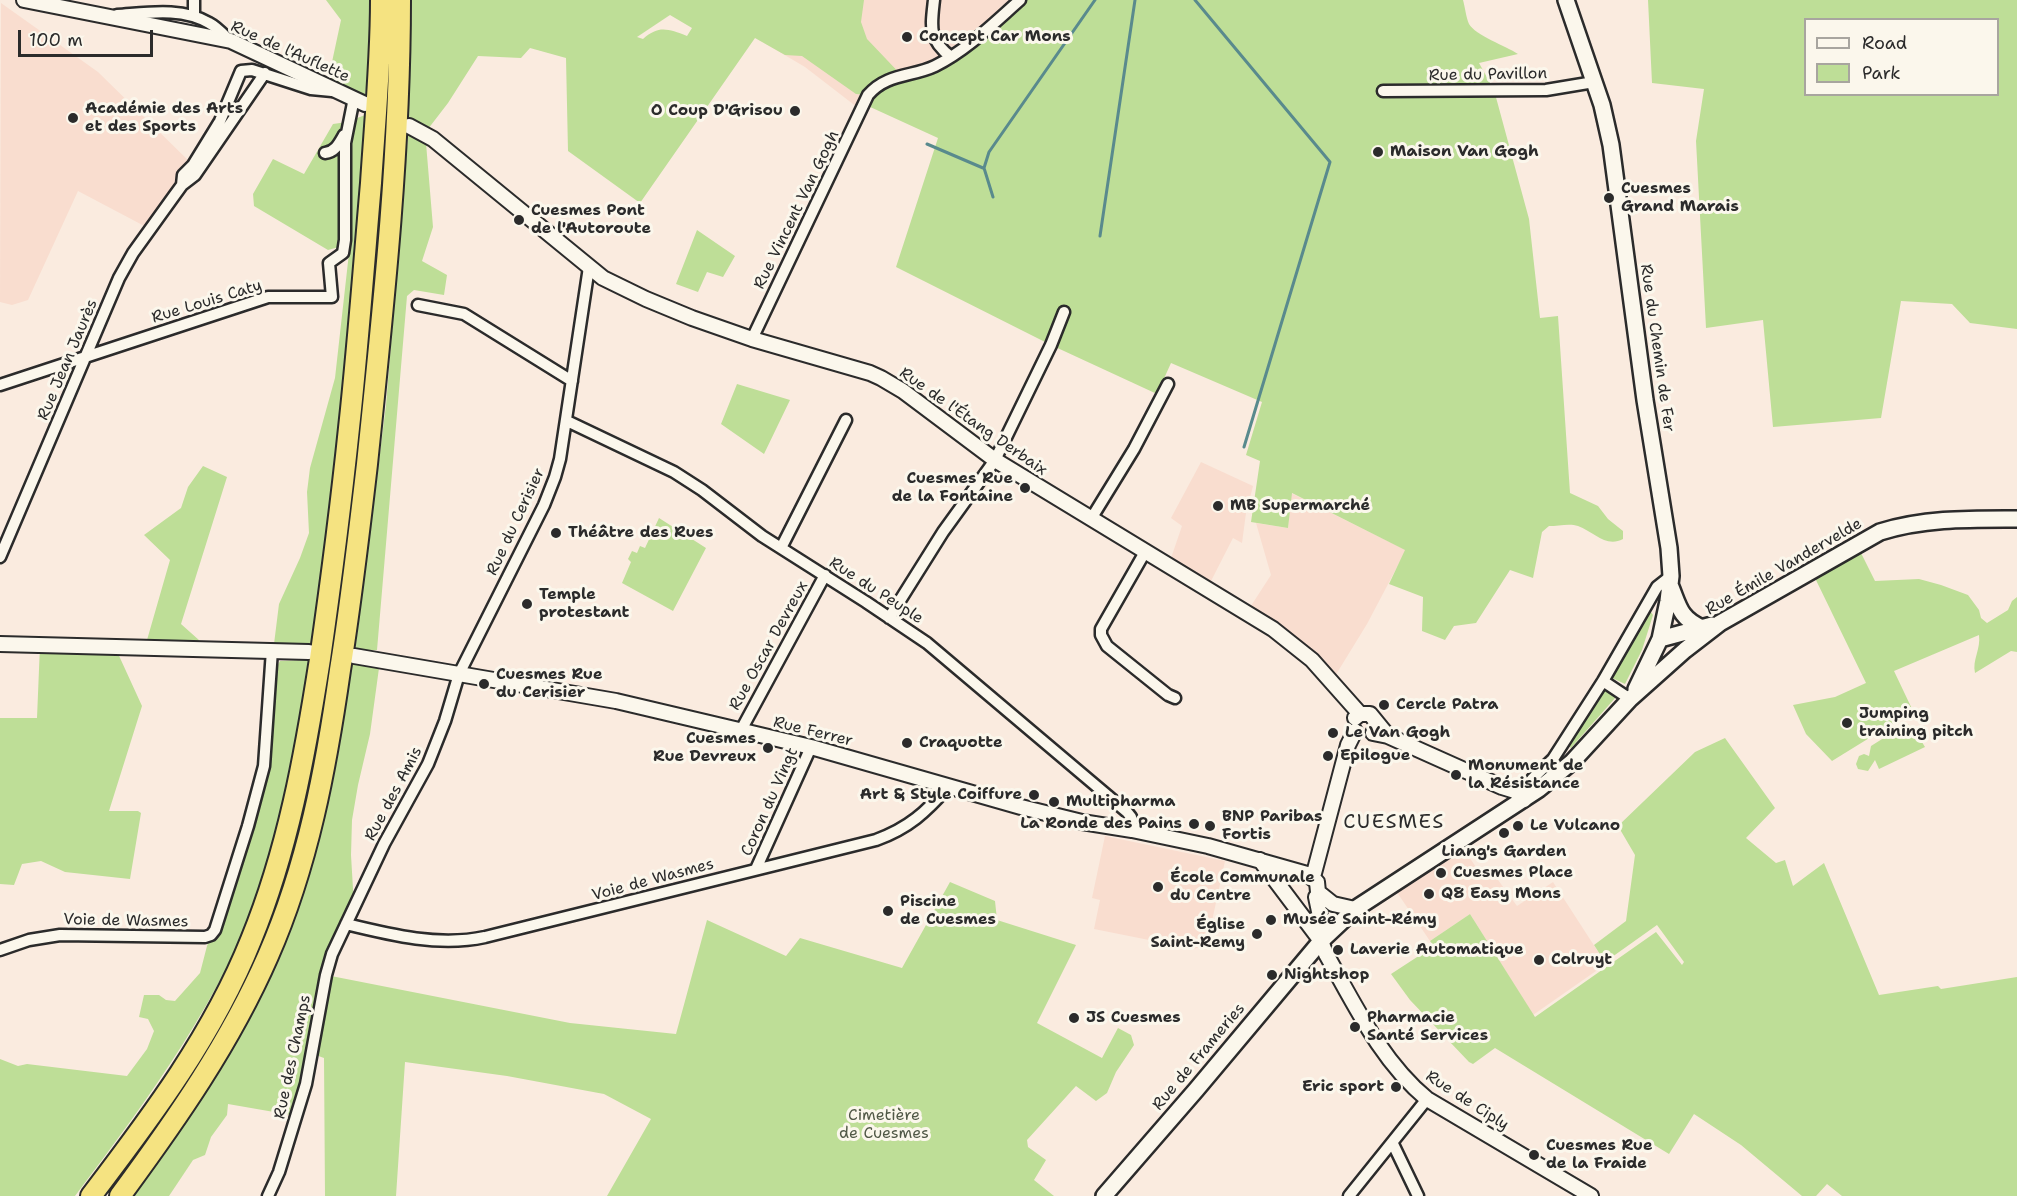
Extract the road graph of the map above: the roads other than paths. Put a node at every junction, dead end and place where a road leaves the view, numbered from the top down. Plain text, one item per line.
1 (24, 0) edge
2 (194, 0) edge
3 (381, 0) edge
4 (400, 0) edge
5 (934, 0) edge
6 (1020, 0) edge
7 (1566, 0) edge
8 (194, 15) junction
9 (109, 16) junction
10 (231, 41) junction
11 (951, 57) junction
12 (265, 73) junction
13 (1594, 82) junction
14 (337, 91) junction
15 (1383, 91) dead end
16 (360, 101) joint
17 (408, 126) dead end
18 (348, 127) junction
19 (325, 153) dead end
20 (182, 185) junction
21 (589, 267) junction
22 (418, 305) dead end
23 (1064, 312) dead end
24 (752, 339) junction
25 (87, 356) junction
26 (572, 381) junction
27 (1168, 384) dead end
28 (0, 385) edge
29 (846, 420) dead end
30 (567, 422) junction
31 (995, 460) junction
32 (1090, 519) junction
33 (2017, 519) edge
34 (781, 548) junction
35 (1145, 552) junction
36 (0, 557) edge
37 (825, 576) junction
38 (1671, 580) junction
39 (890, 618) junction
40 (1720, 623) junction
41 (1702, 628) junction
42 (1660, 639) junction
43 (0, 644) edge
44 (272, 650) junction
45 (1685, 650) junction
46 (309, 652) dead end
47 (354, 656) dead end
48 (459, 674) junction
49 (1603, 681) junction
50 (1175, 698) dead end
51 (1630, 699) junction
52 (1360, 714) junction
53 (1375, 729) junction
54 (1355, 731) junction
55 (740, 732) junction
56 (811, 747) junction
57 (949, 786) junction
58 (1502, 787) junction
59 (1529, 796) junction
60 (1510, 809) junction
61 (1132, 830) junction
62 (1260, 860) junction
63 (756, 869) junction
64 (1308, 875) junction
65 (1286, 894) junction
66 (1317, 894) junction
67 (1296, 907) junction
68 (1355, 909) junction
69 (346, 924) junction
70 (1324, 937) junction
71 (0, 950) edge
72 (1427, 1099) junction
73 (1393, 1144) junction
74 (91, 1196) edge
75 (120, 1196) edge
76 (268, 1196) edge
77 (1104, 1196) edge
78 (1349, 1196) edge
79 (1418, 1196) edge
80 (1591, 1196) edge

1 - 9 street, Rue de l'Auflette
2 - 8 street
3 - 74 highway
4 - 75 highway
5 - 11 street
6 - 11 street
7 - 13 main road, Rue du Chemin de Fer
8 - 9 street
8 - 10 street
9 - 10 street, Rue de l'Auflette
10 - 14 street, Rue de l'Auflette
11 - 24 street, Rue Vincent Van Gogh
12 - 14 street, Rue Jean Jaurès
12 - 20 street, Rue Jean Jaurès
12 - 20 street, Rue Jean Jaurès
13 - 15 street, Rue du Pavillon
13 - 38 main road, Rue du Chemin de Fer
14 - 16 street, Rue de l'Auflette
16 - 18 street, Rue Louis Caty
17 - 21 street
18 - 19 street
18 - 25 street, Rue Louis Caty
20 - 25 street, Rue Jean Jaurès
21 - 24 street, Rue de l'Étang Derbaix
21 - 26 street, Rue du Cerisier
22 - 26 street
23 - 31 street
24 - 31 street, Rue de l'Étang Derbaix
25 - 28 street, Rue Louis Caty
25 - 36 street, Rue Jean Jaurès
26 - 30 street, Rue du Cerisier
27 - 32 street
29 - 34 street
30 - 34 street, Rue du Peuple
30 - 48 street, Rue du Cerisier
31 - 32 street, Rue de l'Étang Derbaix
31 - 39 street
32 - 35 street, Rue de l'Étang Derbaix
33 - 40 main road, Rue Émile Vandervelde
34 - 37 street, Rue du Peuple
35 - 50 street
35 - 52 street, Rue de l'Étang Derbaix
37 - 39 street, Rue du Peuple
37 - 55 street, Rue Oscar Devreux
38 - 41 main road
38 - 42 main road, Rue du Chemin de Fer
38 - 49 street
39 - 61 street, Rue du Peuple
40 - 41 main road
40 - 45 main road, Rue Émile Vandervelde
41 - 42 main road
42 - 45 main road
42 - 51 main road, Rue du Chemin de Fer
43 - 44 street
44 - 46 street
44 - 71 street, Voie de Wasmes
45 - 51 main road, Rue Émile Vandervelde
47 - 48 street, Rue Ferrer
48 - 55 street, Rue Ferrer
48 - 69 street, Rue des Amis
49 - 51 street
49 - 59 street
51 - 59 main road, Rue Émile Vandervelde
52 - 53 street
52 - 54 street
53 - 54 street
53 - 58 street
54 - 64 street
55 - 56 street, Rue Ferrer
56 - 57 street, Rue Ferrer
56 - 63 street, Coron du Vingt
57 - 61 street, Rue Ferrer
57 - 63 street, Voie de Wasmes
58 - 59 street
58 - 60 street
59 - 60 main road, Rue Émile Vandervelde
60 - 68 main road, Rue Émile Vandervelde
61 - 62 street, Rue Ferrer
62 - 64 street, Rue Ferrer
62 - 65 street
63 - 69 street, Voie de Wasmes
64 - 65 street
64 - 66 street
65 - 67 street
66 - 67 street
66 - 68 street
66 - 70 street
67 - 70 street
68 - 70 main road, Rue de Frameries
69 - 76 street, Rue des Champs
70 - 72 street, Rue de Ciply
70 - 77 main road, Rue de Frameries
72 - 73 street
72 - 80 street, Rue de Ciply
73 - 78 street
73 - 79 street

